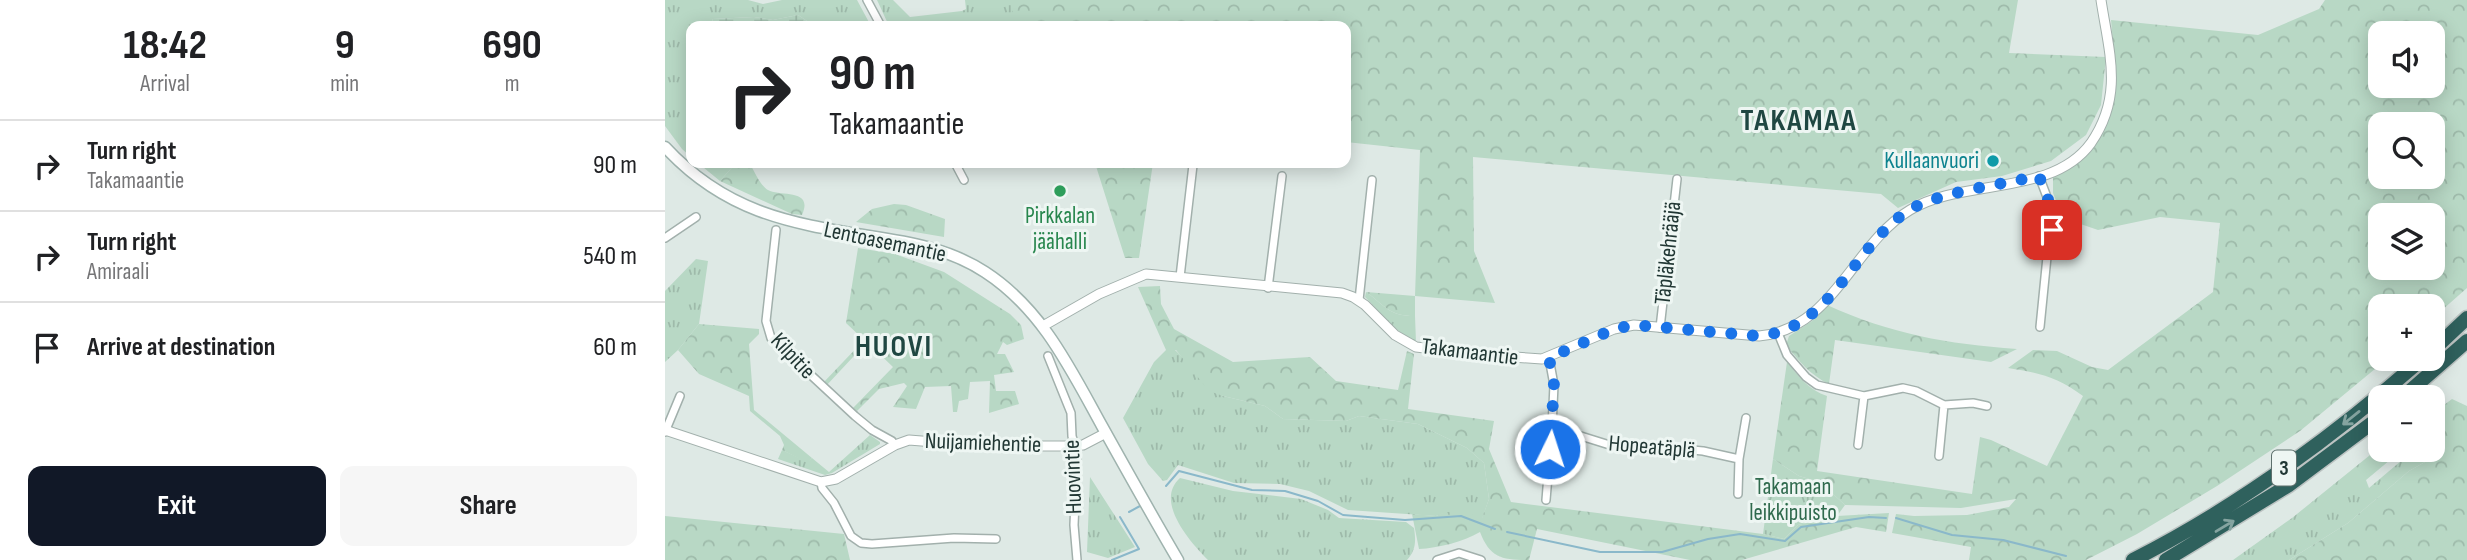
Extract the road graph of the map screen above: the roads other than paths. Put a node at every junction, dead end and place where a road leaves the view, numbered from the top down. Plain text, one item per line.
1 (867, 0) edge
2 (2101, 0) edge
3 (878, 21) edge
4 (665, 147) edge
5 (686, 167) edge
6 (687, 168) edge
7 (958, 168) edge
8 (1193, 168) edge
9 (1282, 176) dead end
10 (2039, 176) junction
11 (1677, 179) dead end
12 (964, 180) dead end
13 (1372, 180) dead end
14 (696, 217) dead end
15 (775, 230) dead end
16 (665, 239) edge
17 (1181, 277) junction
18 (1268, 288) junction
19 (1359, 300) junction
20 (2467, 318) edge
21 (1043, 326) junction
22 (2040, 327) dead end
23 (1660, 328) junction
24 (1778, 333) junction
25 (2445, 339) edge
26 (2467, 341) edge
27 (1048, 356) dead end
28 (1549, 358) junction
29 (2408, 371) edge
30 (2417, 385) edge
31 (680, 396) dead end
32 (1864, 396) junction
33 (1944, 405) junction
34 (1987, 406) dead end
35 (1747, 418) dead end
36 (2368, 425) edge
37 (1552, 427) junction
38 (665, 431) edge
39 (1106, 433) junction
40 (895, 445) junction
41 (1859, 445) dead end
42 (1073, 446) junction
43 (1939, 456) dead end
44 (1739, 459) junction
45 (821, 482) junction
46 (1738, 494) dead end
47 (1546, 500) dead end
48 (996, 539) dead end
49 (1077, 560) edge
50 (1178, 560) edge
51 (1437, 560) edge
52 (1481, 560) edge
53 (2133, 560) edge
54 (2166, 560) edge

1 - 3 street
2 - 10 street, Takamaantie
4 - 5 main road, Lentoasemantie
6 - 21 main road, Lentoasemantie
7 - 12 street
8 - 17 street
9 - 18 street
10 - 22 street
10 - 24 street, Takamaantie
11 - 23 street, Täpläkehrääjä
13 - 19 street
14 - 16 street
15 - 40 street, Kilpitie
17 - 18 street
17 - 21 street
18 - 19 street
19 - 28 street, Takamaantie
20 - 25 highway
21 - 39 main road, Lentoasemantie
23 - 24 street, Takamaantie
23 - 28 street, Takamaantie
24 - 32 street
26 - 30 highway
27 - 42 street, Huovintie
28 - 37 street
29 -> 53 highway, 3
31 - 38 street
32 - 33 street
32 - 41 street
33 - 34 street
33 - 43 street
35 - 44 street
54 -> 36 highway, 3
37 - 44 street, Hopeatäplä
37 - 47 street
38 - 45 street
39 - 42 street, Nuijamiehentie
39 - 50 main road, Lentoasemantie
40 - 42 street, Nuijamiehentie
40 - 45 street, Nuijamiehentie
42 - 49 street, Huovintie
44 - 46 street
45 - 48 street
51 - 52 street

